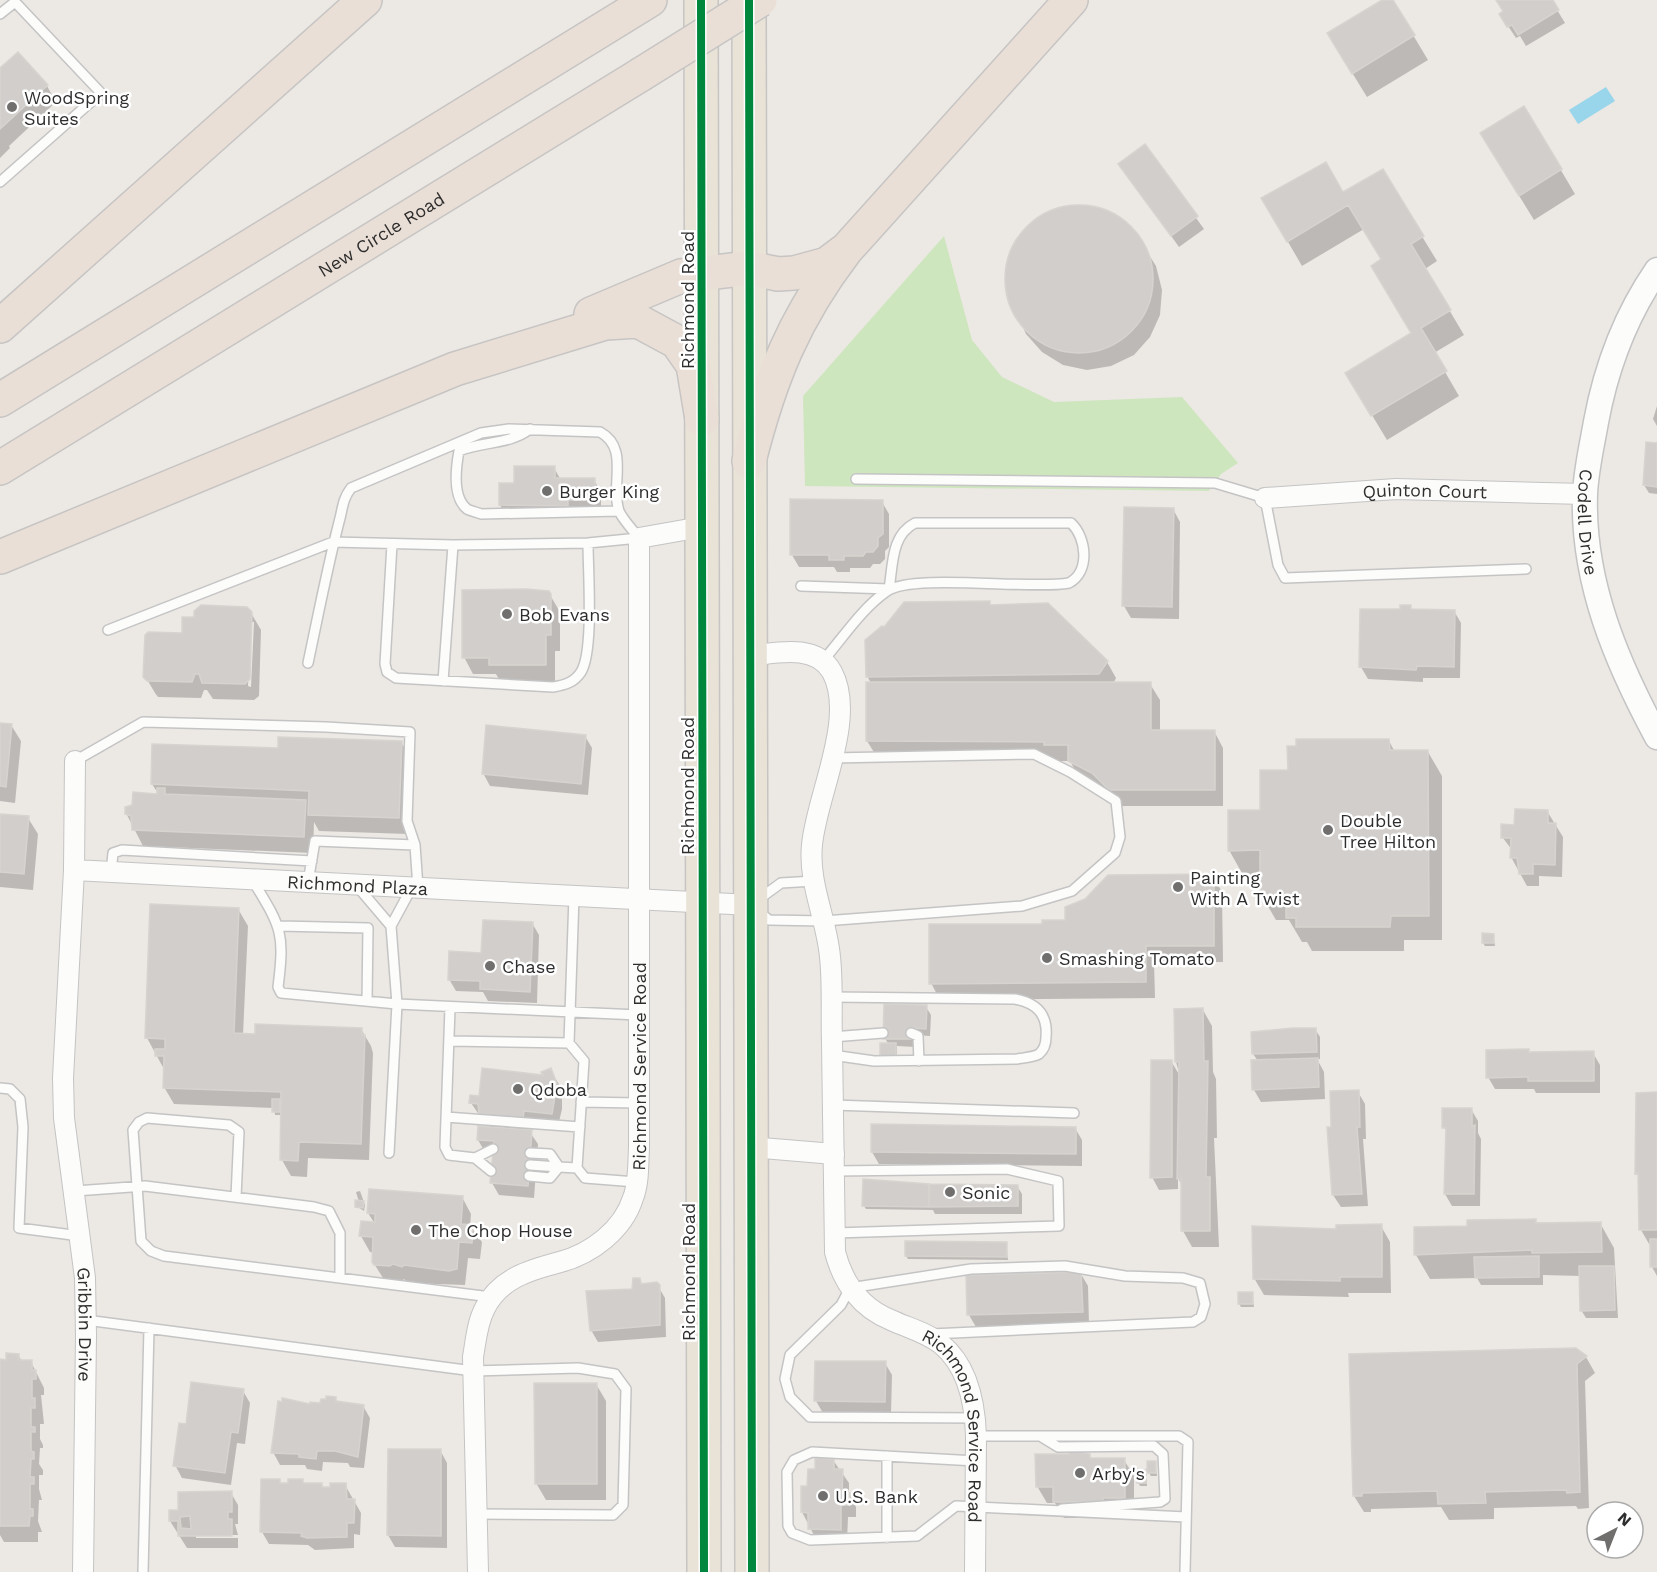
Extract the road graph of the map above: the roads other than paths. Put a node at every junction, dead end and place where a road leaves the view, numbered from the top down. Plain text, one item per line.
1 (365, 0) edge
2 (700, 0) edge
3 (748, 0) edge
4 (760, 0) edge
5 (1071, 0) edge
6 (645, 3) edge
7 (0, 14) edge
8 (0, 182) edge
9 (846, 249) junction
10 (749, 268) junction
11 (1657, 270) edge
12 (701, 272) junction
13 (0, 326) edge
14 (479, 362) junction
15 (0, 400) edge
16 (702, 419) junction
17 (530, 429) junction
18 (749, 461) junction
19 (0, 468) edge
20 (856, 479) dead end
21 (1585, 494) junction
22 (1265, 498) junction
23 (619, 511) junction
24 (701, 527) junction
25 (639, 538) junction
26 (333, 542) junction
27 (588, 543) junction
28 (392, 544) junction
29 (453, 545) junction
30 (0, 557) edge
31 (1526, 569) dead end
32 (801, 586) dead end
33 (889, 589) junction
34 (108, 630) dead end
35 (749, 656) junction
36 (822, 662) junction
37 (308, 663) dead end
38 (443, 681) junction
39 (1657, 737) edge
40 (832, 758) junction
41 (75, 760) joint
42 (415, 844) junction
43 (312, 861) junction
44 (74, 870) junction
45 (111, 872) junction
46 (251, 879) junction
47 (814, 881) junction
48 (308, 882) junction
49 (355, 884) junction
50 (415, 888) junction
51 (574, 896) junction
52 (638, 899) junction
53 (703, 903) junction
54 (751, 905) junction
55 (824, 921) junction
56 (279, 926) junction
57 (391, 926) junction
58 (831, 996) junction
59 (367, 1001) junction
60 (397, 1004) junction
61 (450, 1008) junction
62 (572, 1012) junction
63 (638, 1015) junction
64 (883, 1033) dead end
65 (912, 1033) dead end
66 (449, 1041) junction
67 (569, 1043) junction
68 (832, 1046) junction
69 (919, 1061) junction
70 (0, 1088) edge
71 (581, 1101) junction
72 (638, 1103) junction
73 (833, 1105) junction
74 (1074, 1113) dead end
75 (446, 1117) junction
76 (580, 1127) junction
77 (751, 1147) junction
78 (493, 1149) dead end
79 (389, 1153) dead end
80 (530, 1153) dead end
81 (475, 1158) junction
82 (492, 1161) dead end
83 (834, 1163) junction
84 (530, 1164) dead end
85 (559, 1167) junction
86 (578, 1168) junction
87 (491, 1172) dead end
88 (529, 1176) dead end
89 (636, 1182) junction
90 (137, 1187) junction
91 (75, 1191) junction
92 (236, 1197) junction
93 (835, 1233) junction
94 (80, 1236) junction
95 (340, 1278) junction
96 (850, 1288) junction
97 (493, 1297) junction
98 (86, 1320) junction
99 (149, 1328) junction
100 (925, 1334) junction
101 (473, 1371) junction
102 (976, 1427) junction
103 (1040, 1436) junction
104 (887, 1456) junction
105 (977, 1461) junction
106 (976, 1509) junction
107 (1051, 1512) junction
108 (476, 1514) junction
109 (1186, 1517) junction
110 (888, 1538) junction
111 (82, 1572) edge
112 (143, 1572) edge
113 (478, 1572) edge
114 (704, 1572) edge
115 (752, 1572) edge
116 (975, 1572) edge
117 (1185, 1572) edge

1 - 13 highway
2 - 12 highway, Richmond Road
3 - 10 highway
4 - 19 highway, New Circle Road, bridge
5 - 9 highway
6 - 15 highway
7 - 8 lane
9 - 10 highway
9 - 18 highway
10 - 12 highway
10 - 18 highway
11 - 21 street, Codell Drive
12 - 14 highway
12 - 16 highway, Richmond Road
14 - 16 highway
14 - 30 highway
16 - 24 highway, Richmond Road
17 - 23 lane
17 - 23 lane
17 - 26 lane
18 - 35 highway
20 - 22 lane
21 - 22 street, Quinton Court
21 - 39 street, Codell Drive
22 - 31 lane
23 - 25 lane
24 - 25 street
24 - 53 highway, Richmond Road
25 - 27 lane
25 - 52 street, Richmond Service Road
26 - 28 lane
26 - 34 lane
26 - 37 lane
27 - 29 lane
27 - 38 lane
28 - 29 lane
28 - 38 lane
29 - 38 lane
32 - 33 lane
33 - 33 lane
33 - 36 lane
35 - 36 street
35 - 54 highway
36 - 40 street, Richmond Service Road
40 - 47 street, Richmond Service Road
40 - 55 lane
41 - 42 lane
41 - 44 street
42 - 43 lane
42 - 50 lane
43 - 45 lane
43 - 48 lane
44 - 45 street, Richmond Plaza
44 - 91 street, Gribbin Drive
45 - 46 street, Richmond Plaza
46 - 48 street, Richmond Plaza
46 - 56 lane
47 - 54 lane
47 - 55 street, Richmond Service Road
48 - 49 street, Richmond Plaza
49 - 50 street, Richmond Plaza
49 - 57 lane
50 - 51 street, Richmond Plaza
50 - 57 lane
51 - 52 street, Richmond Plaza
51 - 62 lane
52 - 53 street, Richmond Plaza
52 - 63 street, Richmond Service Road
53 - 54 street, Richmond Plaza
53 - 114 highway, Richmond Road
54 - 55 lane
54 - 77 highway
55 - 58 street, Richmond Service Road
56 - 59 lane
56 - 59 lane
57 - 60 lane
58 - 68 street, Richmond Service Road
58 - 69 lane
59 - 60 lane
60 - 61 lane
60 - 79 lane
61 - 62 lane
61 - 66 lane
62 - 63 lane
62 - 67 lane
63 - 72 street, Richmond Service Road
64 - 68 lane
65 - 69 lane
66 - 67 lane
66 - 75 lane
67 - 71 lane
68 - 69 lane
68 - 73 street, Richmond Service Road
70 - 94 lane
71 - 72 lane
71 - 76 lane
72 - 89 street, Richmond Service Road
73 - 74 lane
73 - 83 street, Richmond Service Road
75 - 76 lane
75 - 81 lane
76 - 86 lane
77 - 83 street
77 - 115 highway
78 - 81 lane
80 - 85 lane
81 - 82 lane
81 - 87 lane
83 - 93 street, Richmond Service Road
83 - 93 lane
84 - 85 lane
85 - 86 lane
85 - 88 lane
86 - 89 lane
89 - 97 street, Richmond Service Road
90 - 91 lane
90 - 92 lane
90 - 92 lane
90 - 95 lane
91 - 94 street, Gribbin Drive
92 - 95 lane
93 - 96 street, Richmond Service Road
94 - 98 street, Gribbin Drive
95 - 97 lane
96 - 100 street, Richmond Service Road
96 - 100 lane
96 - 102 lane
97 - 101 street, Richmond Service Road
98 - 99 lane
98 - 111 street, Gribbin Drive
99 - 101 lane
99 - 112 lane
100 - 102 street, Richmond Service Road
101 - 108 street, Richmond Service Road
101 - 108 lane
102 - 103 lane
102 - 105 street, Richmond Service Road
103 - 107 lane
103 - 109 lane
104 - 105 lane
104 - 110 lane
104 - 110 lane
105 - 106 street, Richmond Service Road
106 - 107 lane
106 - 110 lane
106 - 116 street, Richmond Service Road
107 - 109 lane
108 - 113 street, Richmond Service Road
109 - 117 lane

